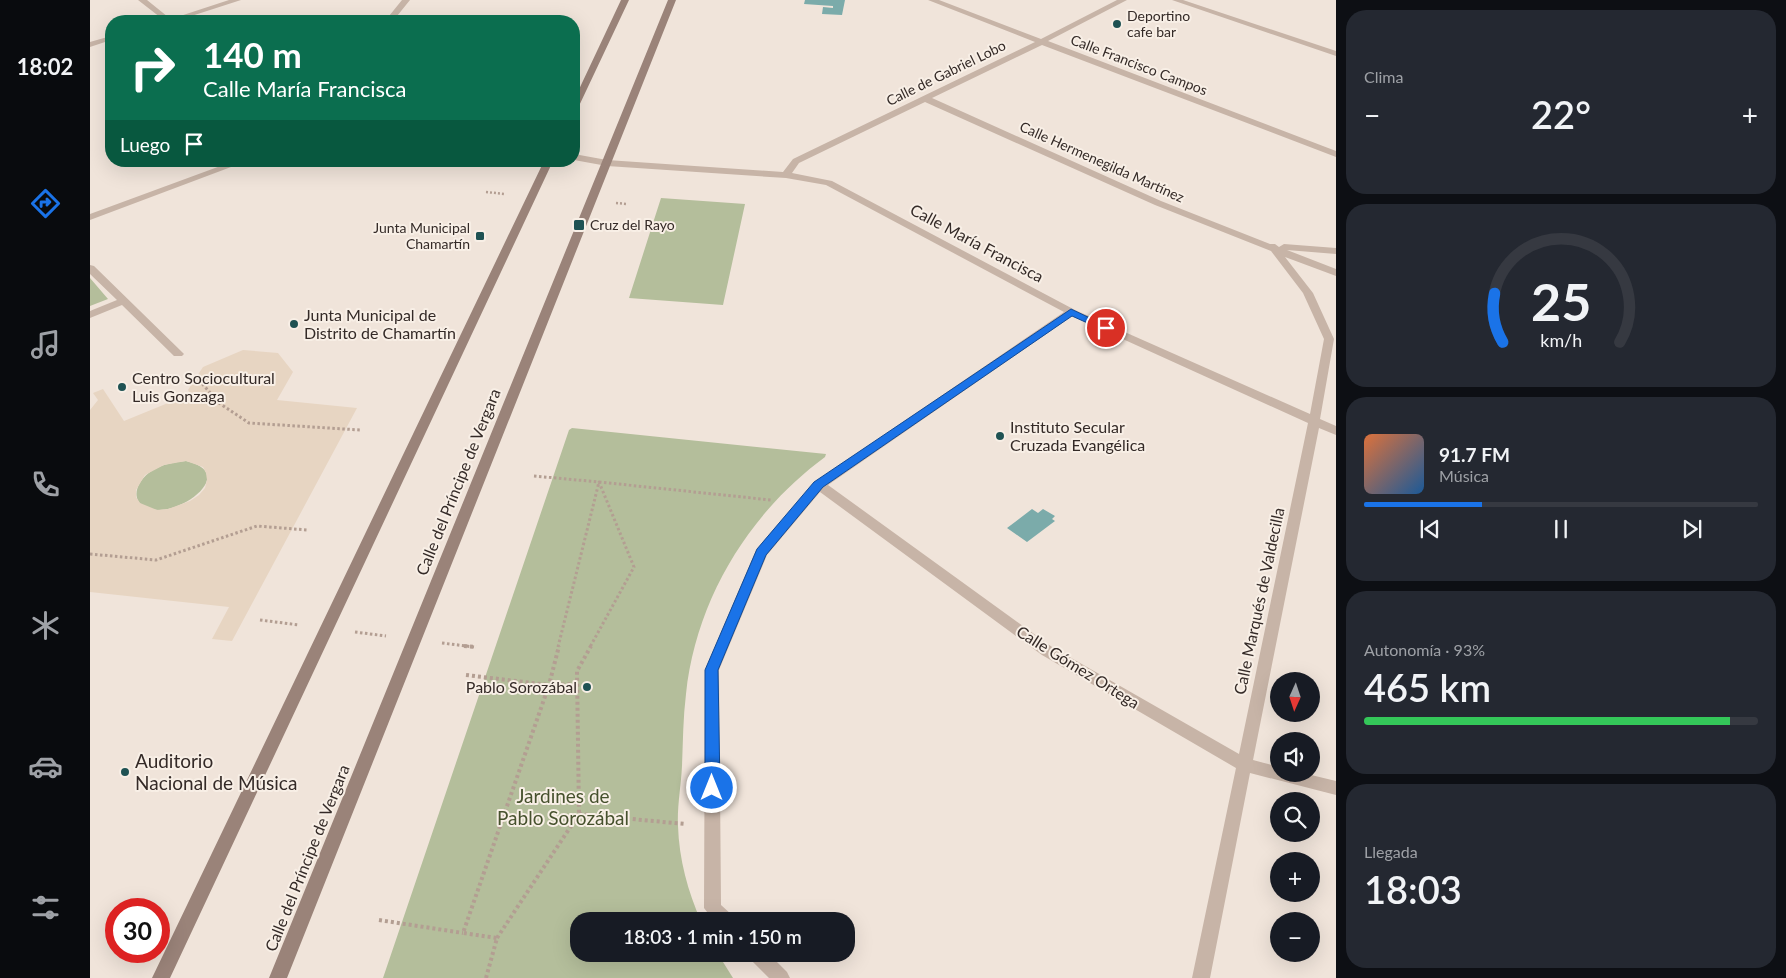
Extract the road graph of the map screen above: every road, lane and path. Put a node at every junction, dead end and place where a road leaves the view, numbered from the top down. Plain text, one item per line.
1 (142, 0) edge
2 (237, 0) edge
3 (406, 0) edge
4 (625, 0) edge
5 (672, 0) edge
6 (932, 0) edge
7 (1123, 0) edge
8 (1176, 0) edge
9 (161, 15) edge
10 (188, 15) edge
11 (393, 15) edge
12 (105, 40) edge
13 (1041, 42) junction
14 (90, 45) edge
15 (1336, 54) edge
16 (580, 95) edge
17 (924, 98) junction
18 (1336, 154) edge
19 (580, 158) edge
20 (607, 163) junction
21 (226, 167) edge
22 (545, 167) edge
23 (786, 175) junction
24 (90, 216) edge
25 (1272, 246) junction
26 (1336, 251) edge
27 (90, 268) edge
28 (1336, 273) edge
29 (123, 301) junction
30 (1071, 312) junction
31 (90, 315) edge
32 (178, 354) dead end
33 (196, 377) dead end
34 (1314, 422) junction
35 (360, 430) dead end
36 (1336, 431) edge
37 (534, 476) dead end
38 (599, 482) junction
39 (818, 485) junction
40 (802, 503) junction
41 (307, 530) dead end
42 (90, 554) edge
43 (260, 620) dead end
44 (327, 628) junction
45 (413, 640) junction
46 (476, 647) dead end
47 (466, 675) dead end
48 (577, 684) junction
49 (549, 685) junction
50 (1244, 765) junction
51 (1336, 788) edge
52 (578, 814) junction
53 (713, 827) junction
54 (717, 912) edge
55 (380, 920) dead end
56 (463, 933) junction
57 (496, 938) junction
58 (765, 962) edge
59 (161, 978) edge
60 (278, 978) edge
61 (486, 978) edge
62 (781, 978) edge
63 (1200, 978) edge

1 - 9 street
2 - 10 street
3 - 11 street
4 - 16 main road
5 - 20 main road, Calle del Príncipe de Vergara
6 - 13 street, Calle Francisco Campos
7 - 13 street, Calle de Gabriel Lobo
8 - 15 street
12 - 14 street
13 - 17 street, Calle de Gabriel Lobo
13 - 18 street, Calle Francisco Campos
17 - 23 street, Calle de Gabriel Lobo
17 - 25 street, Calle Hermenegilda Martínez
19 - 20 street, Calle María Francisca
20 - 23 street, Calle María Francisca
20 - 45 main road, Calle del Príncipe de Vergara
21 - 24 street
22 - 44 main road
23 - 30 street, Calle María Francisca
25 - 26 street
25 - 28 street
25 - 34 street, Calle Marqués de Valdecilla
27 - 29 street
29 - 31 street
29 - 32 street
30 - 34 street, Calle María Francisca
30 - 39 street
33 - 35 path
34 - 36 street, Calle María Francisca
34 - 50 street, Calle Marqués de Valdecilla
37 - 38 path
38 - 40 path
38 - 48 path
38 - 49 path
39 - 40 street
39 - 50 street, Calle Gómez Ortega
40 - 53 street
41 - 42 path
43 - 44 path
44 - 45 path
44 - 59 main road
45 - 46 path
45 - 60 main road, Calle del Príncipe de Vergara
47 - 49 path
48 - 49 path
48 - 52 path
49 - 56 path
50 - 51 street, Calle Gómez Ortega
50 - 63 street, Calle Marqués de Valdecilla
52 - 53 path
52 - 57 path
53 - 54 street
55 - 56 path
56 - 57 path
57 - 61 path
58 - 62 street

